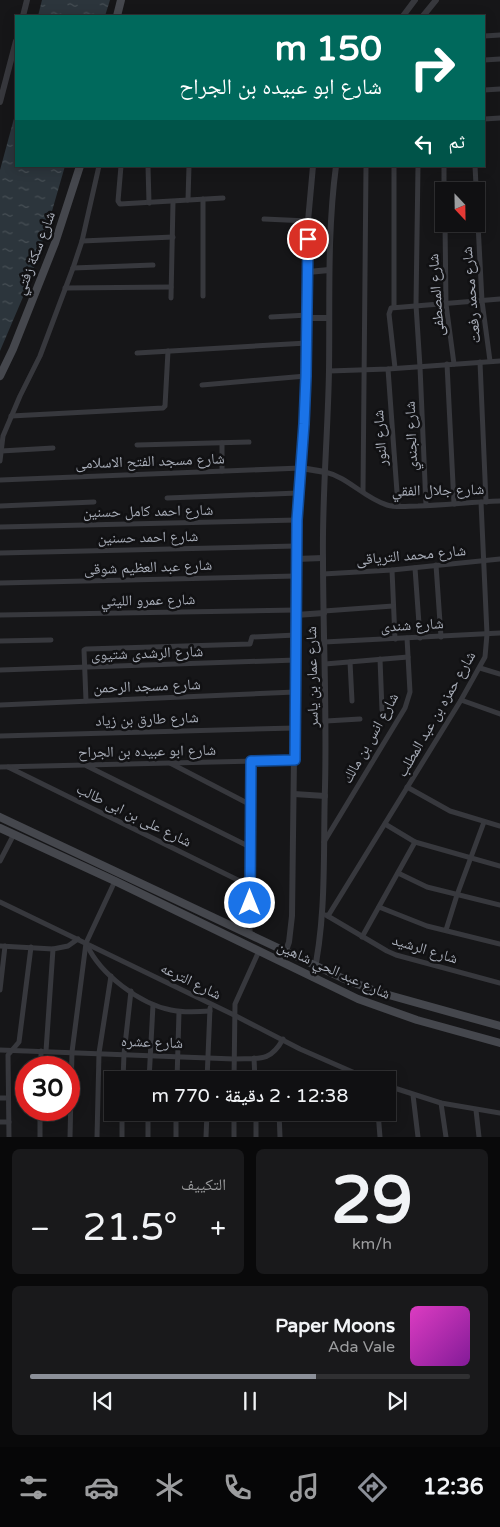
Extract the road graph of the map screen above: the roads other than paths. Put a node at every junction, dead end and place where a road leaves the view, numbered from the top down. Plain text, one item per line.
1 (27, 0) edge
2 (121, 0) edge
3 (415, 0) edge
4 (436, 0) edge
5 (23, 15) edge
6 (117, 15) edge
7 (404, 15) edge
8 (424, 15) edge
9 (500, 34) edge
10 (485, 36) edge
11 (15, 45) edge
12 (500, 59) edge
13 (485, 60) edge
14 (500, 89) edge
15 (485, 90) edge
16 (0, 102) edge
17 (500, 118) edge
18 (485, 119) edge
19 (80, 167) edge
20 (99, 167) edge
21 (121, 167) edge
22 (148, 167) edge
23 (189, 167) edge
24 (313, 167) edge
25 (336, 167) edge
26 (366, 167) edge
27 (394, 167) edge
28 (418, 167) edge
29 (444, 167) edge
30 (475, 167) edge
31 (444, 182) edge
32 (223, 198) dead end
33 (203, 199) junction
34 (188, 200) junction
35 (173, 202) junction
36 (149, 203) junction
37 (264, 219) dead end
38 (308, 221) junction
39 (445, 232) edge
40 (173, 238) junction
41 (82, 241) junction
42 (153, 265) dead end
43 (73, 268) junction
44 (329, 270) junction
45 (308, 272) junction
46 (171, 287) junction
47 (65, 288) junction
48 (203, 296) dead end
49 (171, 298) dead end
50 (500, 299) edge
51 (482, 301) junction
52 (446, 304) junction
53 (416, 305) junction
54 (394, 307) junction
55 (308, 316) junction
56 (271, 317) dead end
57 (329, 318) junction
58 (307, 343) junction
59 (168, 351) junction
60 (137, 353) dead end
61 (490, 361) junction
62 (500, 361) edge
63 (480, 362) junction
64 (447, 364) junction
65 (454, 364) junction
66 (420, 367) junction
67 (395, 368) junction
68 (388, 369) junction
69 (364, 370) junction
70 (329, 371) junction
71 (0, 376) edge
72 (306, 376) junction
73 (202, 385) dead end
74 (11, 416) junction
75 (249, 442) dead end
76 (222, 443) junction
77 (137, 445) dead end
78 (54, 448) dead end
79 (1, 451) edge
80 (0, 461) edge
81 (301, 468) junction
82 (222, 471) junction
83 (325, 472) junction
84 (0, 480) edge
85 (363, 492) junction
86 (298, 493) junction
87 (167, 498) dead end
88 (500, 501) edge
89 (94, 502) dead end
90 (483, 502) junction
91 (454, 504) junction
92 (426, 505) junction
93 (0, 506) edge
94 (398, 506) junction
95 (297, 520) junction
96 (0, 527) edge
97 (296, 546) junction
98 (0, 553) edge
99 (323, 558) junction
100 (296, 559) junction
101 (500, 559) edge
102 (484, 561) junction
103 (436, 566) junction
104 (415, 568) junction
105 (392, 570) junction
106 (323, 574) junction
107 (296, 576) junction
108 (0, 583) edge
109 (393, 606) junction
110 (296, 612) junction
111 (324, 612) junction
112 (0, 615) edge
113 (488, 634) junction
114 (500, 634) edge
115 (296, 635) junction
116 (441, 637) junction
117 (407, 638) junction
118 (420, 638) junction
119 (395, 639) junction
120 (0, 640) edge
121 (51, 640) dead end
122 (324, 642) junction
123 (408, 657) junction
124 (380, 659) junction
125 (296, 660) junction
126 (350, 662) junction
127 (325, 664) junction
128 (85, 667) junction
129 (480, 668) junction
130 (0, 670) edge
131 (500, 674) edge
132 (295, 692) junction
133 (461, 700) junction
134 (86, 701) junction
135 (352, 701) dead end
136 (0, 704) edge
137 (382, 710) dead end
138 (500, 714) edge
139 (360, 719) dead end
140 (326, 721) junction
141 (295, 728) junction
142 (0, 736) edge
143 (295, 760) junction
144 (251, 761) junction
145 (169, 763) junction
146 (84, 765) junction
147 (0, 767) edge
148 (8, 767) junction
149 (407, 787) junction
150 (294, 794) junction
151 (324, 796) junction
152 (250, 805) junction
153 (0, 817) edge
154 (484, 822) junction
155 (385, 824) junction
156 (500, 826) edge
157 (0, 828) edge
158 (14, 834) junction
159 (324, 842) junction
160 (416, 842) junction
161 (250, 847) junction
162 (470, 858) junction
163 (0, 861) edge
164 (500, 866) edge
165 (398, 873) junction
166 (114, 881) junction
167 (250, 886) junction
168 (457, 895) junction
169 (0, 902) edge
170 (500, 905) edge
171 (379, 907) junction
172 (322, 912) junction
173 (328, 916) junction
174 (446, 930) junction
175 (250, 936) junction
176 (362, 936) junction
177 (78, 940) junction
178 (86, 943) junction
179 (500, 944) edge
180 (3, 946) edge
181 (31, 947) junction
182 (53, 949) junction
183 (259, 952) junction
184 (285, 952) junction
185 (282, 962) junction
186 (316, 966) junction
187 (111, 976) junction
188 (313, 978) junction
189 (500, 983) edge
190 (0, 990) edge
191 (131, 991) junction
192 (153, 1005) junction
193 (210, 1008) junction
194 (179, 1012) junction
195 (234, 1015) junction
196 (500, 1026) edge
197 (283, 1039) junction
198 (500, 1043) edge
199 (0, 1050) edge
200 (11, 1050) junction
201 (44, 1051) junction
202 (72, 1052) junction
203 (99, 1053) junction
204 (124, 1054) junction
205 (150, 1055) junction
206 (43, 1056) edge
207 (177, 1056) junction
208 (208, 1057) junction
209 (254, 1058) junction
210 (234, 1059) junction
211 (123, 1071) edge
212 (149, 1071) edge
213 (176, 1071) edge
214 (207, 1071) edge
215 (234, 1071) edge
216 (255, 1071) edge
217 (351, 1071) edge
218 (0, 1073) edge
219 (8, 1073) junction
220 (396, 1089) edge
221 (413, 1095) junction
222 (0, 1098) edge
223 (8, 1098) junction
224 (441, 1103) junction
225 (476, 1110) junction
226 (500, 1113) edge
227 (40, 1121) edge
228 (122, 1121) edge
229 (148, 1121) edge
230 (176, 1121) edge
231 (207, 1121) edge
232 (234, 1121) edge
233 (256, 1121) edge
234 (279, 1121) edge
235 (379, 1121) edge
236 (0, 1122) edge
237 (9, 1122) junction
238 (9, 1137) edge
239 (40, 1137) edge
240 (70, 1137) edge
241 (97, 1137) edge
242 (122, 1137) edge
243 (148, 1137) edge
244 (176, 1137) edge
245 (206, 1137) edge
246 (234, 1137) edge
247 (256, 1137) edge
248 (280, 1137) edge
249 (380, 1137) edge
250 (418, 1137) edge
251 (446, 1137) edge
252 (478, 1137) edge

1 - 5 street
2 - 6 main road
3 - 7 street
4 - 8 street
9 - 10 street
11 - 16 street
12 - 13 street
14 - 15 street
17 - 18 street
19 - 71 main road, شارع سكة زفتي
20 - 41 street
21 - 36 street
22 - 36 street
23 - 34 street
24 - 38 street, شارع عمار بن ياسر
25 - 44 street, شارع عمار بن ياسر
26 - 69 street
27 - 54 street
28 - 53 street, شارع الجندي
29 - 31 street
30 - 51 street, شارع محمد رفعت
32 - 33 street
33 - 34 street
33 - 48 street
34 - 35 street
35 - 36 street
35 - 40 street
37 - 38 street
38 - 45 street, شارع عمار بن ياسر
39 - 52 street, شارع المصطفى
40 - 41 street
40 - 46 street
41 - 43 street
42 - 43 street
43 - 47 street
44 - 45 street
44 - 57 street, شارع عمار بن ياسر
45 - 55 street, شارع عمار بن ياسر
46 - 47 street
46 - 49 street
47 - 74 street
50 - 51 street
51 - 52 street
51 - 61 street, شارع محمد رفعت
52 - 53 street
52 - 65 street, شارع المصطفى
53 - 54 street
53 - 66 street, شارع الجندي
54 - 67 street
55 - 56 street
55 - 57 street
55 - 58 street, شارع عمار بن ياسر
57 - 70 street, شارع عمار بن ياسر
58 - 59 street
58 - 72 street, شارع عمار بن ياسر
59 - 60 street
59 - 74 street
61 - 62 street
61 - 63 street
63 - 65 street
63 - 90 street, شارع حمزه بن عبد المطلب
64 - 65 street
64 - 66 street
64 - 91 street
66 - 67 street
66 - 92 street, شارع الجندي
67 - 68 street
68 - 69 street
68 - 94 street, شارع النور
69 - 70 street
69 - 85 street
70 - 83 street, شارع عمار بن ياسر
72 - 73 street
72 - 81 street, شارع عمار بن ياسر
74 - 79 street
75 - 76 street
76 - 77 street
76 - 82 street
78 - 79 street
79 - 80 street
81 - 82 street, شارع مسجد الفتح الاسلامى
81 - 83 street
81 - 86 street, شارع عمار بن ياسر
82 - 84 street, شارع مسجد الفتح الاسلامى
83 - 85 street, شارع جلال الفقي
83 - 99 street, شارع عمار بن ياسر
85 - 94 street, شارع جلال الفقي
86 - 87 street
86 - 95 street, شارع عمار بن ياسر
88 - 90 street, شارع جلال الفقي
89 - 93 street
90 - 91 street, شارع جلال الفقي
90 - 102 street, شارع حمزه بن عبد المطلب
91 - 92 street, شارع جلال الفقي
92 - 94 street, شارع جلال الفقي
95 - 96 street, شارع احمد كامل حسنين
95 - 97 street, شارع عمار بن ياسر
97 - 98 street, شارع احمد حسنين
97 - 100 street, شارع عمار بن ياسر
99 - 100 street
99 - 106 street, شارع عمار بن ياسر
100 - 107 street, شارع عمار بن ياسر
101 - 102 street, شارع محمد الترياقى
102 - 103 street, شارع محمد الترياقى
102 - 113 street, شارع حمزه بن عبد المطلب
103 - 104 street, شارع محمد الترياقى
103 - 116 street
104 - 105 street, شارع محمد الترياقى
104 - 118 street
105 - 106 street, شارع محمد الترياقى
105 - 109 street
106 - 111 street, شارع عمار بن ياسر
107 - 108 street, شارع عبد العظيم شوقى
107 - 110 street, شارع عمار بن ياسر
109 - 111 street
109 - 119 street
110 - 111 street
110 - 112 street, شارع عمرو الليثي
110 - 115 street, شارع عمار بن ياسر
111 - 122 street, شارع عمار بن ياسر
113 - 114 street, شارع شندى
113 - 116 street, شارع شندى
113 - 129 street, شارع حمزه بن عبد المطلب
115 - 125 street, شارع عمار بن ياسر
115 - 128 street
116 - 118 street, شارع شندى
117 - 118 street, شارع شندى
117 - 119 street, شارع شندى
117 - 123 street, شارع انس بن مالك
119 - 122 street, شارع شندى
120 - 121 street
122 - 127 street, شارع عمار بن ياسر
123 - 124 street
123 - 159 street, شارع انس بن مالك
124 - 126 street
124 - 137 street
125 - 128 street, شارع الرشدى شتيوى
125 - 132 street, شارع عمار بن ياسر
126 - 127 street
126 - 135 street
127 - 140 street, شارع عمار بن ياسر
128 - 130 street, شارع الرشدى شتيوى
128 - 134 street
129 - 131 street
129 - 133 street, شارع حمزه بن عبد المطلب
132 - 134 street, شارع مسجد الرحمن
132 - 141 street, شارع عمار بن ياسر
133 - 138 street
133 - 149 street, شارع حمزه بن عبد المطلب
134 - 136 street, شارع مسجد الرحمن
139 - 140 street
140 - 151 street, شارع عمار بن ياسر
141 - 142 street, شارع طارق بن زياد
141 - 143 street, شارع عمار بن ياسر
143 - 144 street, شارع ابو عبيده بن الجراح
143 - 150 street, شارع عمار بن ياسر
144 - 145 street, شارع ابو عبيده بن الجراح
144 - 152 street
145 - 146 street, شارع ابو عبيده بن الجراح
145 - 152 street
146 - 148 street, شارع ابو عبيده بن الجراح
146 - 161 street
147 - 148 street, شارع ابو عبيده بن الجراح
148 - 167 street, شارع على بن ابى طالب
149 - 154 street
149 - 155 street, شارع حمزه بن عبد المطلب
150 - 151 street
150 - 184 street, شارع عمار بن ياسر
151 - 159 street, شارع عمار بن ياسر
152 - 161 street
153 - 175 main road, شارع عبد الحي شاهين
154 - 156 street
154 - 162 street
155 - 160 street
155 - 173 street, شارع حمزه بن عبد المطلب
157 - 158 main road, شارع عبد الحي شاهين
158 - 163 street
158 - 166 main road, شارع عبد الحي شاهين
159 - 172 street, شارع عمار بن ياسر
160 - 162 street
160 - 165 street
161 - 167 street
162 - 164 street
162 - 168 street
165 - 168 street
165 - 171 street
166 - 178 street
166 - 183 main road, شارع عبد الحي شاهين
167 - 175 street
168 - 170 street
168 - 174 street
169 - 177 street, شارع الترعه
171 - 174 street
171 - 176 street
172 - 173 street, شارع الرشيد
172 - 186 street, شارع عمار بن ياسر
173 - 176 street, شارع الرشيد
174 - 179 street
175 - 184 main road, شارع عبد الحي شاهين
176 - 189 street, شارع الرشيد
177 - 178 street, شارع الترعه
177 - 182 street
178 - 187 street
178 - 193 street, شارع الترعه
178 - 202 street
180 - 181 street
180 - 190 street
181 - 182 street
181 - 200 street
182 - 201 street
183 - 185 main road, شارع عبد الحي شاهين
183 - 195 street
184 - 185 street, شارع عمار بن ياسر
184 - 186 main road, شارع عبد الحي شاهين
185 - 188 main road, شارع عبد الحي شاهين
186 - 188 street, شارع عمار بن ياسر
186 - 196 main road, شارع عبد الحي شاهين
187 - 191 street
187 - 203 street
188 - 198 main road, شارع عبد الحي شاهين
191 - 192 street
191 - 204 street
192 - 194 street
192 - 205 street
193 - 194 street
193 - 195 street, شارع الترعه
193 - 208 street
194 - 207 street
195 - 197 street, شارع الترعه
195 - 210 street
197 - 209 street, شارع عشره
197 - 217 street, شارع الترعه
199 - 200 street, شارع عشره
200 - 201 street, شارع عشره
200 - 219 street
201 - 202 street, شارع عشره
201 - 206 street
202 - 203 street, شارع عشره
202 - 240 street
203 - 204 street, شارع عشره
203 - 241 street
204 - 205 street, شارع عشره
204 - 211 street
205 - 207 street, شارع عشره
205 - 212 street
207 - 208 street, شارع عشره
207 - 213 street
208 - 210 street, شارع عشره
208 - 214 street
209 - 210 street, شارع عشره
209 - 216 street
210 - 215 street
218 - 219 street
219 - 223 street
220 - 221 street
221 - 224 street
221 - 250 street
222 - 223 street
223 - 237 street
224 - 225 street
224 - 251 street
225 - 226 street
225 - 252 street
227 - 239 street
228 - 242 street
229 - 243 street
230 - 244 street
231 - 245 street
232 - 246 street
233 - 247 street
234 - 248 street
235 - 249 street
236 - 237 street
237 - 238 street

